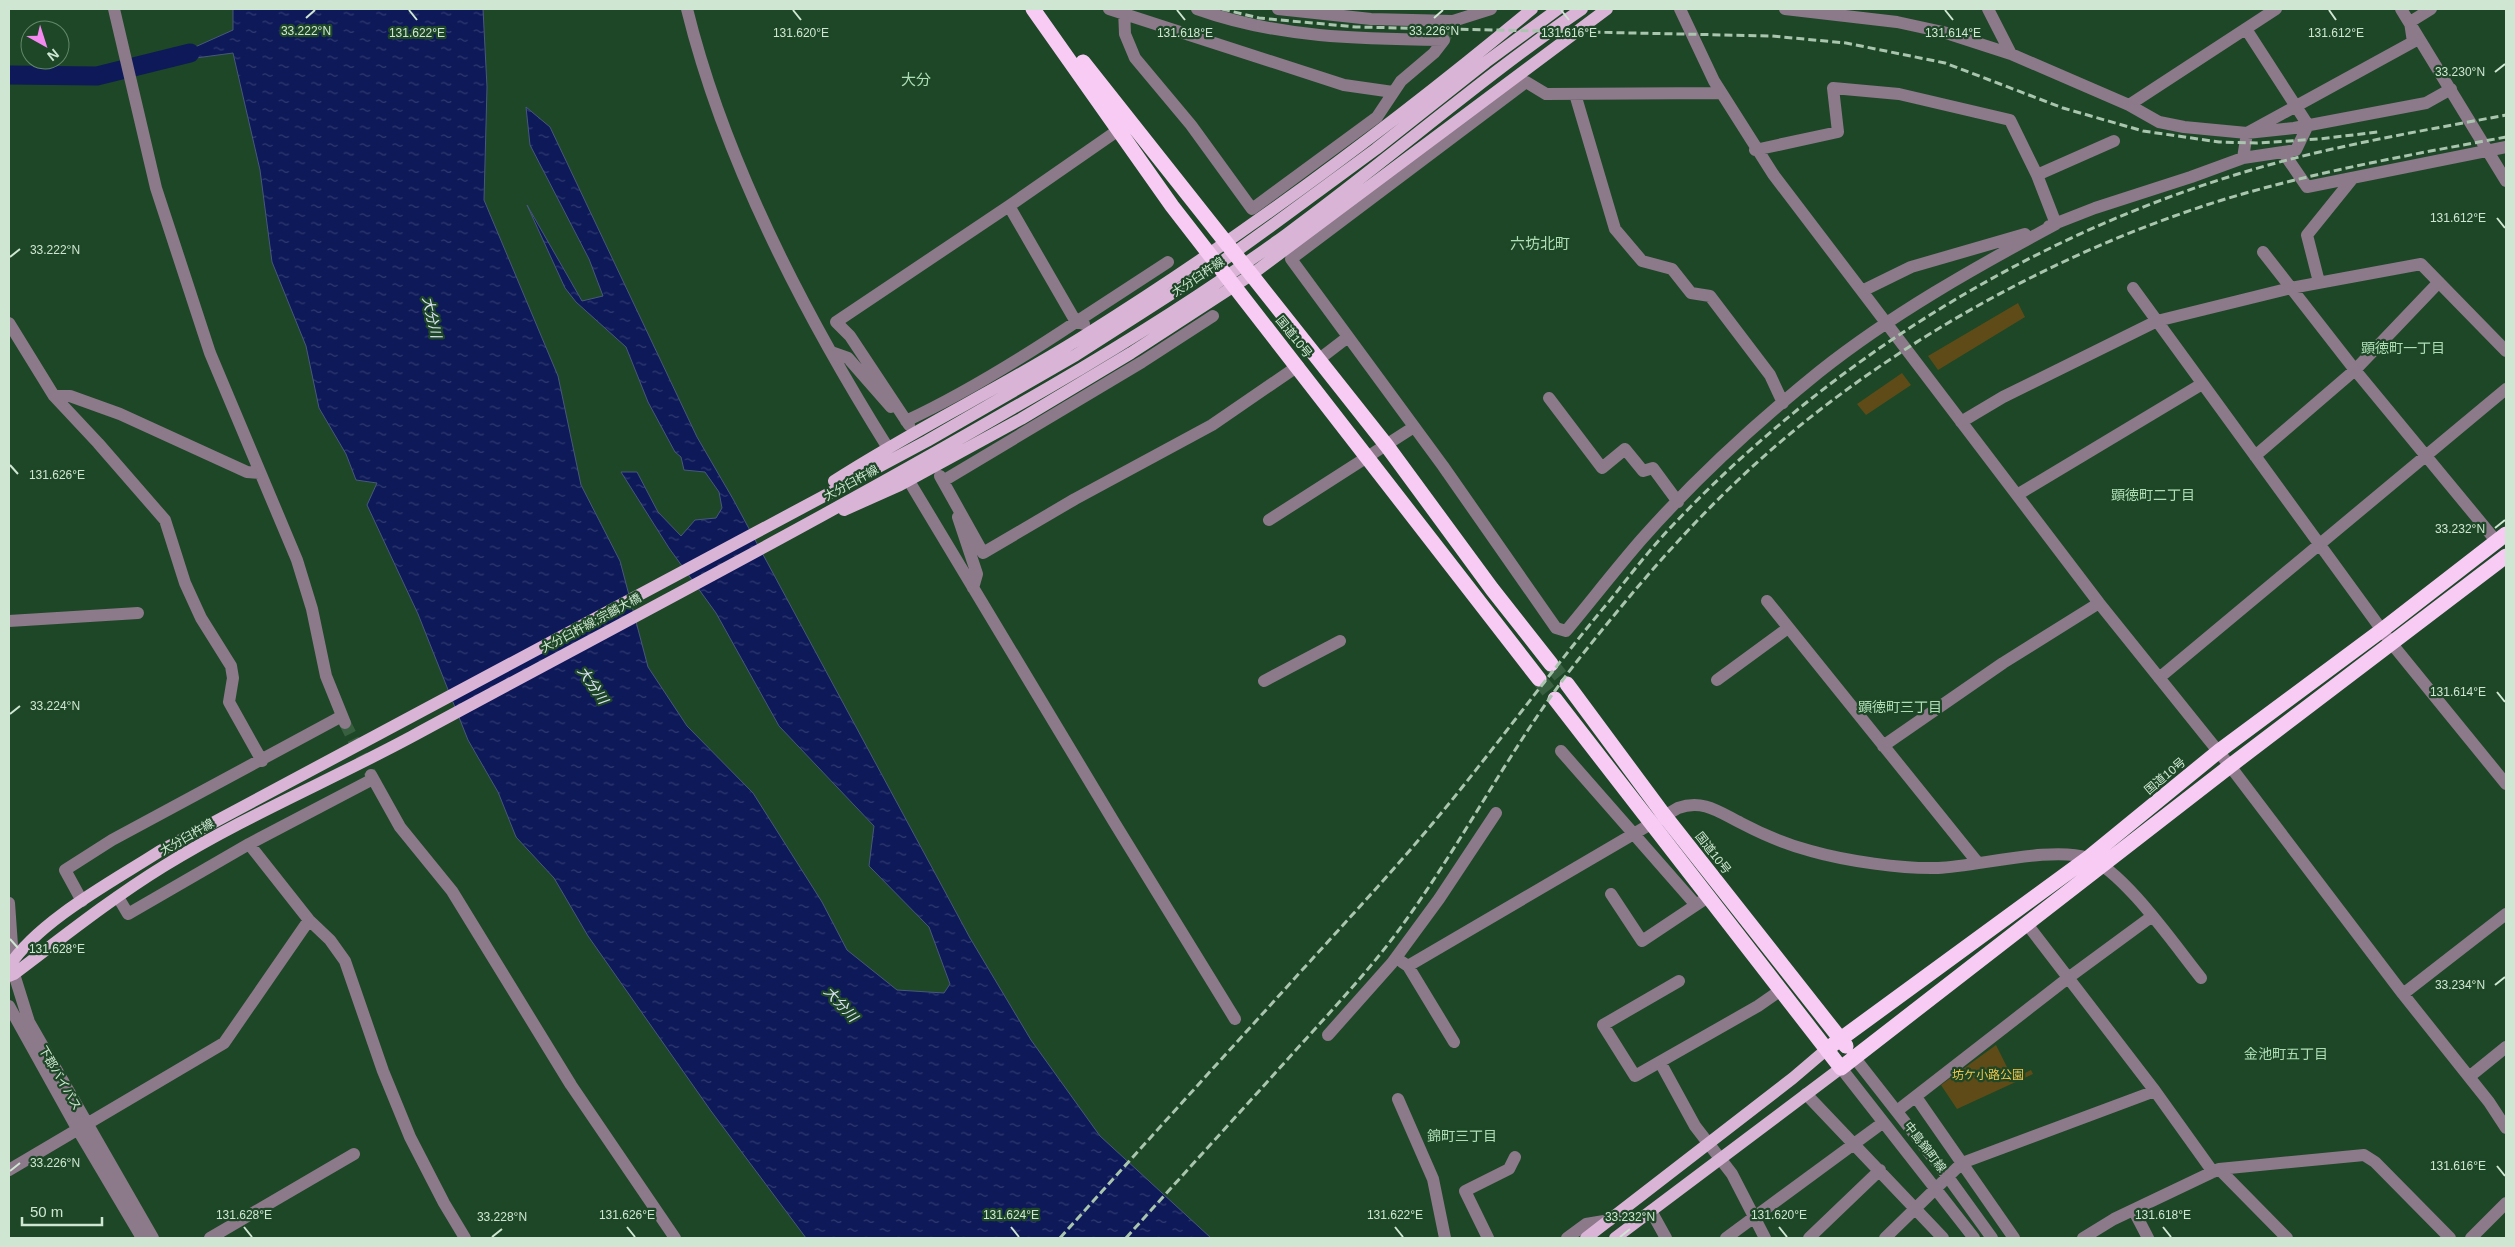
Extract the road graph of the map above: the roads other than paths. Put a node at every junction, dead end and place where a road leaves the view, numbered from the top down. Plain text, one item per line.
1 (114, 9) edge
2 (687, 9) edge
3 (1033, 9) edge
4 (1040, 9) edge
5 (1109, 9) edge
6 (1197, 9) edge
7 (1278, 9) edge
8 (1491, 9) edge
9 (1532, 9) edge
10 (1558, 9) edge
11 (1582, 9) edge
12 (1607, 9) edge
13 (1680, 9) edge
14 (1785, 9) edge
15 (1988, 9) edge
16 (2276, 9) edge
17 (2402, 9) edge
18 (2431, 9) edge
19 (1123, 11) edge
20 (2410, 22) junction
21 (2246, 29) junction
22 (2011, 54) junction
23 (2451, 89) junction
24 (1393, 92) junction
25 (1720, 93) junction
26 (1575, 94) junction
27 (2129, 105) junction
28 (2296, 106) junction
29 (1474, 115) junction
30 (2308, 125) junction
31 (1117, 131) junction
32 (2247, 133) junction
33 (2114, 141) dead end
34 (2506, 146) edge
35 (1755, 150) junction
36 (2488, 150) junction
37 (2283, 152) junction
38 (2243, 158) junction
39 (2037, 175) junction
40 (2353, 178) junction
41 (2506, 181) edge
42 (1009, 206) junction
43 (2056, 224) junction
44 (1225, 242) junction
45 (2263, 252) dead end
46 (1209, 253) junction
47 (1168, 262) dead end
48 (1251, 275) junction
49 (2319, 282) junction
50 (2439, 282) junction
51 (1233, 286) junction
52 (2133, 288) dead end
53 (2291, 288) junction
54 (1862, 291) junction
55 (1212, 316) dead end
56 (2157, 321) junction
57 (1076, 322) junction
58 (9, 323) edge
59 (1887, 323) junction
60 (1096, 329) junction
61 (1348, 337) junction
62 (2501, 337) edge
63 (2506, 351) edge
64 (832, 352) junction
65 (1131, 353) junction
66 (1318, 360) junction
67 (1135, 366) junction
68 (1298, 366) junction
69 (2355, 370) junction
70 (2202, 384) junction
71 (2506, 389) edge
72 (54, 396) junction
73 (1549, 398) dead end
74 (1783, 403) junction
75 (906, 420) junction
76 (1961, 422) junction
77 (1414, 427) junction
78 (1387, 446) junction
79 (885, 454) junction
80 (2255, 456) junction
81 (2426, 456) junction
82 (1368, 458) junction
83 (259, 473) junction
84 (901, 480) junction
85 (2017, 494) junction
86 (1678, 502) junction
87 (957, 505) junction
88 (785, 515) joint
89 (1269, 520) dead end
90 (2502, 538) edge
91 (2319, 544) junction
92 (2506, 556) edge
93 (973, 588) junction
94 (1767, 602) dead end
95 (2099, 603) junction
96 (138, 613) dead end
97 (9, 622) edge
98 (1788, 628) junction
99 (2382, 630) junction
100 (1340, 641) dead end
101 (2392, 644) junction
102 (1551, 664) tunnel mouth
103 (2158, 678) junction
104 (1539, 679) tunnel mouth
105 (1718, 680) dead end
106 (1264, 681) dead end
107 (1566, 684) tunnel mouth
108 (1555, 699) tunnel mouth
109 (384, 730) joint
110 (394, 745) joint
111 (1883, 746) junction
112 (1560, 751) dead end
113 (2219, 751) junction
114 (262, 761) junction
115 (2230, 766) junction
116 (2506, 784) edge
117 (1496, 812) dead end
118 (1658, 819) junction
119 (1633, 833) junction
120 (248, 844) junction
121 (2088, 858) junction
122 (1978, 864) junction
123 (2102, 865) junction
124 (1611, 894) dead end
125 (118, 897) junction
126 (1702, 900) junction
127 (82, 901) junction
128 (9, 903) edge
129 (2506, 914) edge
130 (2151, 917) junction
131 (309, 920) junction
132 (2027, 924) junction
133 (1396, 957) junction
134 (1408, 966) junction
135 (11, 969) edge
136 (2068, 978) junction
137 (2201, 978) dead end
138 (1679, 981) dead end
139 (1781, 990) junction
140 (2403, 994) junction
141 (9, 1006) edge
142 (1235, 1019) dead end
143 (1328, 1035) dead end
144 (1841, 1039) junction
145 (1454, 1042) dead end
146 (2506, 1047) edge
147 (1827, 1049) junction
148 (1854, 1057) junction
149 (1660, 1062) junction
150 (1841, 1068) junction
151 (2469, 1077) junction
152 (2155, 1091) junction
153 (1806, 1094) junction
154 (1916, 1097) junction
155 (1398, 1099) dead end
156 (1902, 1107) dead end
157 (1877, 1127) dead end
158 (82, 1128) junction
159 (2506, 1128) edge
160 (1855, 1143) junction
161 (1709, 1144) junction
162 (354, 1154) dead end
163 (1515, 1157) dead end
164 (1722, 1159) junction
165 (1962, 1163) junction
166 (9, 1170) edge
167 (1880, 1170) junction
168 (2216, 1170) junction
169 (1948, 1176) junction
170 (1937, 1188) junction
171 (2506, 1203) edge
172 (1916, 1208) junction
173 (1651, 1211) junction
174 (2134, 1211) junction
175 (1755, 1218) junction
176 (1610, 1220) junction
177 (142, 1238) edge
178 (153, 1238) edge
179 (210, 1238) edge
180 (465, 1238) edge
181 (676, 1238) edge
182 (1445, 1238) edge
183 (1488, 1238) edge
184 (1567, 1238) edge
185 (1586, 1238) edge
186 (1615, 1238) edge
187 (1666, 1238) edge
188 (1726, 1238) edge
189 (1765, 1238) edge
190 (1809, 1238) edge
191 (1885, 1238) edge
192 (1943, 1238) edge
193 (1974, 1238) edge
194 (1992, 1238) edge
195 (2014, 1238) edge
196 (2083, 1238) edge
197 (2148, 1238) edge
198 (2287, 1238) edge
199 (2450, 1238) edge
200 (2471, 1238) edge

1 - 83 street
2 - 64 street
3 - 31 highway, 国道10号
4 - 44 highway, 国道10号
5 - 19 street
6 - 24 street
7 - 8 street
9 - 44 main road
10 - 79 main road, 大分臼杵線
11 - 84 main road, 大分臼杵線
12 - 29 main road
13 - 25 street
14 - 22 street
15 - 22 street
16 - 21 street
17 - 20 street
18 - 20 street
19 - 24 street
19 - 24 street
20 - 23 street
20 - 28 street
21 - 27 street
21 - 28 street
22 - 27 street
23 - 30 street
23 - 36 street
25 - 26 street
25 - 35 street
26 - 29 street
26 - 74 street
27 - 32 street
28 - 30 street
28 - 32 street
29 - 48 main road
29 - 61 street
30 - 32 street
30 - 37 street
31 - 42 street
31 - 46 highway, 国道10号
32 - 38 street
33 - 39 street
34 - 36 street
35 - 39 street
35 - 54 street
36 - 40 street
36 - 41 street
37 - 38 street
37 - 40 street
38 - 43 street
39 - 43 street
40 - 49 street
42 - 57 street
42 - 75 street
43 - 54 street
43 - 59 street
44 - 46 main road
44 - 48 highway, 国道10号
45 - 53 street
46 - 51 highway, 国道10号
46 - 60 main road
47 - 57 street
48 - 51 main road
48 - 66 highway, 国道10号
49 - 50 street
49 - 53 street
50 - 62 street
50 - 69 street
51 - 65 main road
51 - 68 highway, 国道10号
52 - 56 street
53 - 56 street
53 - 69 street
54 - 59 street
55 - 67 street
56 - 70 street
56 - 76 street
57 - 60 street
57 - 75 street
58 - 72 street
59 - 74 street
59 - 76 street
60 - 79 main road
61 - 66 street
61 - 77 street
62 - 63 street
64 - 75 street
64 - 79 street
65 - 67 street
65 - 84 main road
66 - 78 highway, 国道10号
67 - 87 street
68 - 82 highway, 国道10号
68 - 87 street
69 - 80 street
69 - 81 street
70 - 80 street
70 - 85 street
71 - 81 street
72 - 83 street
72 - 114 street
73 - 86 street
74 - 86 street
76 - 85 street
77 - 78 street
77 - 86 street
78 - 82 street
78 - 102 highway, 国道10号
79 - 88 main road, 大分臼杵線
80 - 91 street
81 - 90 street
81 - 91 street
82 - 89 street
82 - 104 highway, 国道10号
83 - 114 street
84 - 93 street
84 - 110 main road, 大分臼杵線;宗麟大橋
85 - 95 street
87 - 93 street
88 - 109 main road, 大分臼杵線;宗麟大橋
90 - 99 highway, 国道10号
91 - 99 street
91 - 103 street
92 - 101 highway
93 - 142 street
94 - 98 street
95 - 103 street
95 - 111 street
96 - 97 street
98 - 105 street
98 - 111 street
99 - 101 street
99 - 113 highway, 国道10号
100 - 106 street
101 - 115 highway
101 - 116 street
103 - 113 street
107 - 118 highway, 国道10号
108 - 118 highway, 国道10号
109 - 127 main road, 大分臼杵線
110 - 125 main road, 大分臼杵線
111 - 122 street
112 - 119 street
113 - 115 street
113 - 121 highway, 国道10号
114 - 127 street
115 - 123 highway
115 - 140 street
117 - 133 street
118 - 119 street
118 - 122 street
118 - 126 highway, 国道10号
118 - 144 highway, 国道10号
119 - 126 street
119 - 134 street
120 - 125 street
120 - 131 street
120 - 181 street
121 - 122 street
121 - 123 street
121 - 144 highway, 国道10号
123 - 130 street
123 - 132 highway
124 - 126 street
125 - 135 main road, 大分臼杵線
126 - 139 highway, 国道10号
127 - 135 main road, 大分臼杵線
128 - 135 street, 下郡バイパス
129 - 140 street
130 - 136 street
130 - 137 street
131 - 158 street
131 - 180 street
132 - 136 street
132 - 148 highway
133 - 134 street
133 - 143 street
134 - 145 street
135 - 158 street, 下郡バイパス
136 - 152 street
136 - 154 street
138 - 149 street
139 - 147 highway, 国道10号
139 - 149 street
140 - 151 street
141 - 158 street, 下郡バイパス
144 - 147 highway, 国道10号
144 - 148 highway, 国道10号
146 - 151 street
147 - 150 highway, 国道10号
147 - 161 main road
148 - 150 highway
148 - 169 street, 中島錦町線
149 - 161 street
150 - 153 main road
150 - 170 street, 中島錦町線
151 - 159 street
152 - 165 street
152 - 168 street
153 - 160 street
153 - 164 main road
154 - 156 street
154 - 165 street
155 - 182 street
157 - 160 street
158 - 166 street
158 - 177 street, 下郡バイパス
158 - 178 street, 下郡バイパス
160 - 167 street
160 - 175 street
161 - 164 street
161 - 176 main road
162 - 179 street
163 - 183 street
164 - 173 main road
164 - 175 street
165 - 169 street
165 - 195 street
167 - 172 street
167 - 190 street
168 - 174 street
168 - 198 street
168 - 199 street
169 - 170 street
169 - 194 street, 中島錦町線
170 - 172 street
170 - 193 street, 中島錦町線
171 - 200 street
172 - 191 street
172 - 192 street
173 - 186 main road
173 - 187 street
174 - 196 street
174 - 197 street
175 - 188 street
175 - 189 street
176 - 184 street
176 - 185 main road

